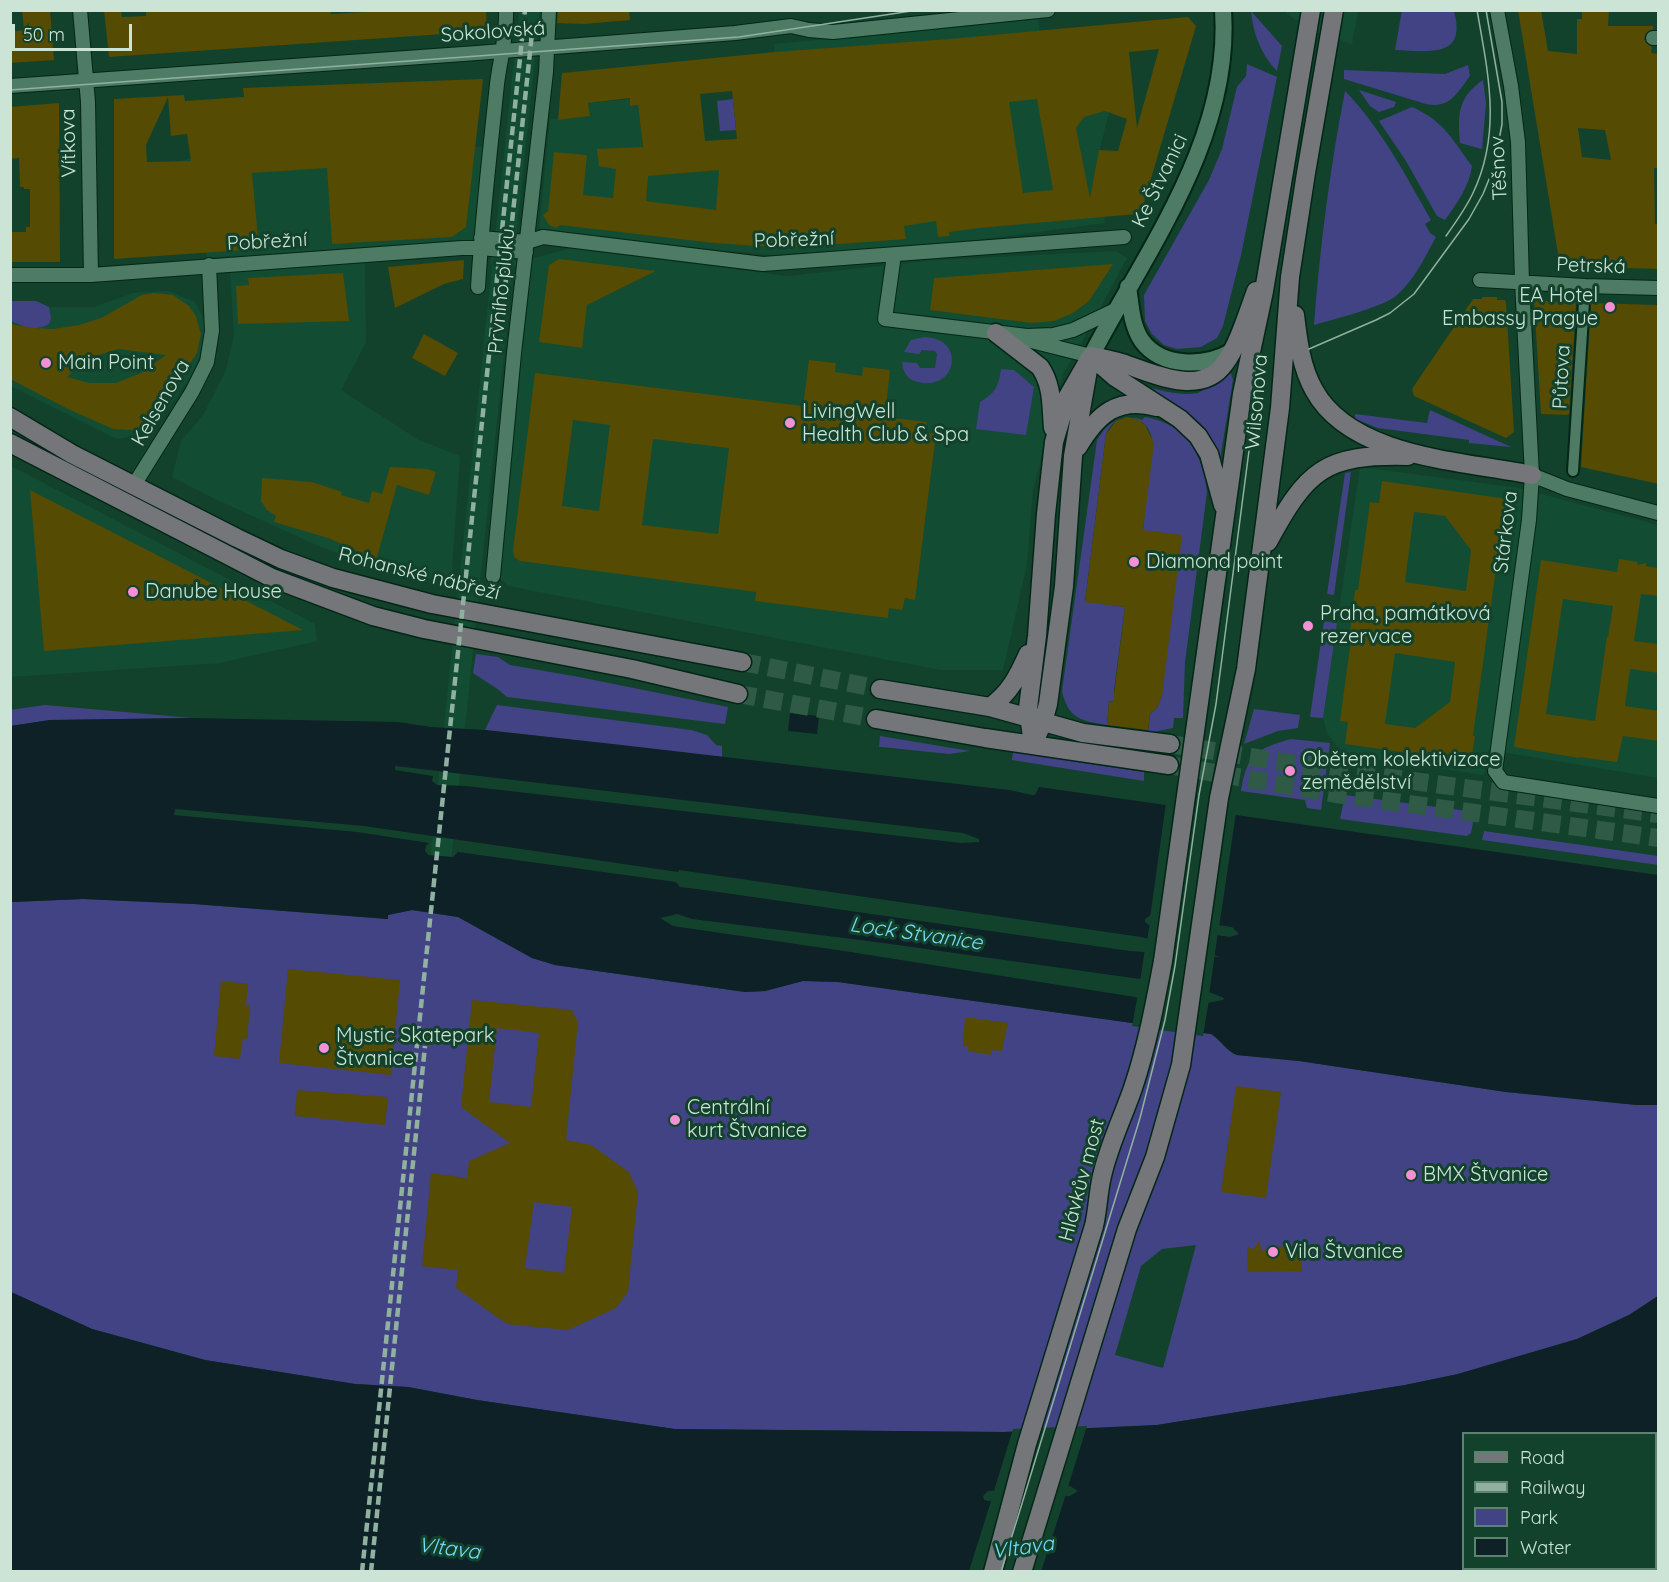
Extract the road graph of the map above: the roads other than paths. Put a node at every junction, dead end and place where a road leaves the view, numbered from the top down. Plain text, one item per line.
1 (80, 10) edge
2 (506, 10) edge
3 (549, 10) edge
4 (1048, 10) edge
5 (1223, 10) edge
6 (1311, 10) edge
7 (1334, 10) edge
8 (1497, 10) edge
9 (547, 48) junction
10 (501, 52) junction
11 (85, 80) junction
12 (10, 86) edge
13 (1124, 237) dead end
14 (481, 243) junction
15 (526, 247) junction
16 (894, 255) junction
17 (1270, 256) junction
18 (209, 265) junction
19 (10, 275) edge
20 (92, 275) junction
21 (1290, 277) junction
22 (1480, 280) dead end
23 (1522, 282) junction
24 (1585, 286) junction
25 (478, 287) dead end
26 (1128, 287) junction
27 (1659, 288) edge
28 (1115, 310) junction
29 (996, 333) junction
30 (1231, 352) junction
31 (1091, 356) junction
32 (1167, 411) junction
33 (10, 417) edge
34 (1054, 442) junction
35 (10, 443) edge
36 (1073, 456) junction
37 (1425, 456) junction
38 (1574, 471) dead end
39 (1532, 475) junction
40 (134, 485) junction
41 (1659, 513) edge
42 (1226, 516) junction
43 (1262, 551) junction
44 (493, 576) dead end
45 (1037, 636) junction
46 (742, 662) tunnel mouth
47 (880, 689) tunnel mouth
48 (738, 694) tunnel mouth
49 (990, 707) junction
50 (876, 719) tunnel mouth
51 (1036, 719) junction
52 (1033, 744) junction
53 (1170, 744) tunnel mouth
54 (1168, 765) tunnel mouth
55 (1187, 794) joint
56 (1659, 806) edge
57 (993, 1572) edge
58 (1022, 1572) edge

1 - 11 street, Vítkova
2 - 10 street, Prvního pluku
3 - 9 street, Prvního pluku
4 - 9 street, Sokolovská
5 - 26 street, Ke Štvanici
6 - 17 main road, Wilsonova
7 - 21 main road, Wilsonova
8 - 23 street, Těšnov
9 - 10 street, Sokolovská
9 - 15 street, Prvního pluku
10 - 11 street, Sokolovská
10 - 14 street, Prvního pluku
11 - 12 street, Sokolovská
11 - 20 street, Vítkova
13 - 16 street, Pobřežní
14 - 15 street, Pobřežní
14 - 18 street, Pobřežní
14 - 25 street, Prvního pluku
15 - 16 street, Pobřežní
15 - 44 street, Prvního pluku
16 - 29 street
17 - 30 main road
17 - 42 main road, Wilsonova
18 - 20 street, Pobřežní
18 - 40 street, Kelsenova
19 - 20 street, Pobřežní
21 - 37 main road
21 - 43 main road, Wilsonova
22 - 23 street
23 - 24 street, Petrská
23 - 39 street, Stárkova
24 - 27 street, Petrská
24 - 38 street, Půtova
26 - 28 street, Ke Štvanici
26 - 30 street
28 - 29 street
28 - 31 street, Ke Štvanici
29 - 31 street
29 - 34 main road
30 - 31 main road
31 - 32 main road
31 - 34 main road
31 - 36 main road
32 - 36 main road
32 - 42 main road
33 - 40 main road, Rohanské nábřeží
34 - 45 main road
35 - 48 main road
36 - 51 main road
37 - 39 main road
37 - 43 main road
39 - 41 street
39 - 56 street, Stárkova
40 - 46 main road, Rohanské nábřeží
42 - 55 main road, Wilsonova
43 - 58 main road, Wilsonova
45 - 49 main road
45 - 51 main road
47 - 49 main road
49 - 51 main road
50 - 52 main road
51 - 52 main road
51 - 53 main road
52 - 54 main road
55 - 57 main road, Hlávkův most

